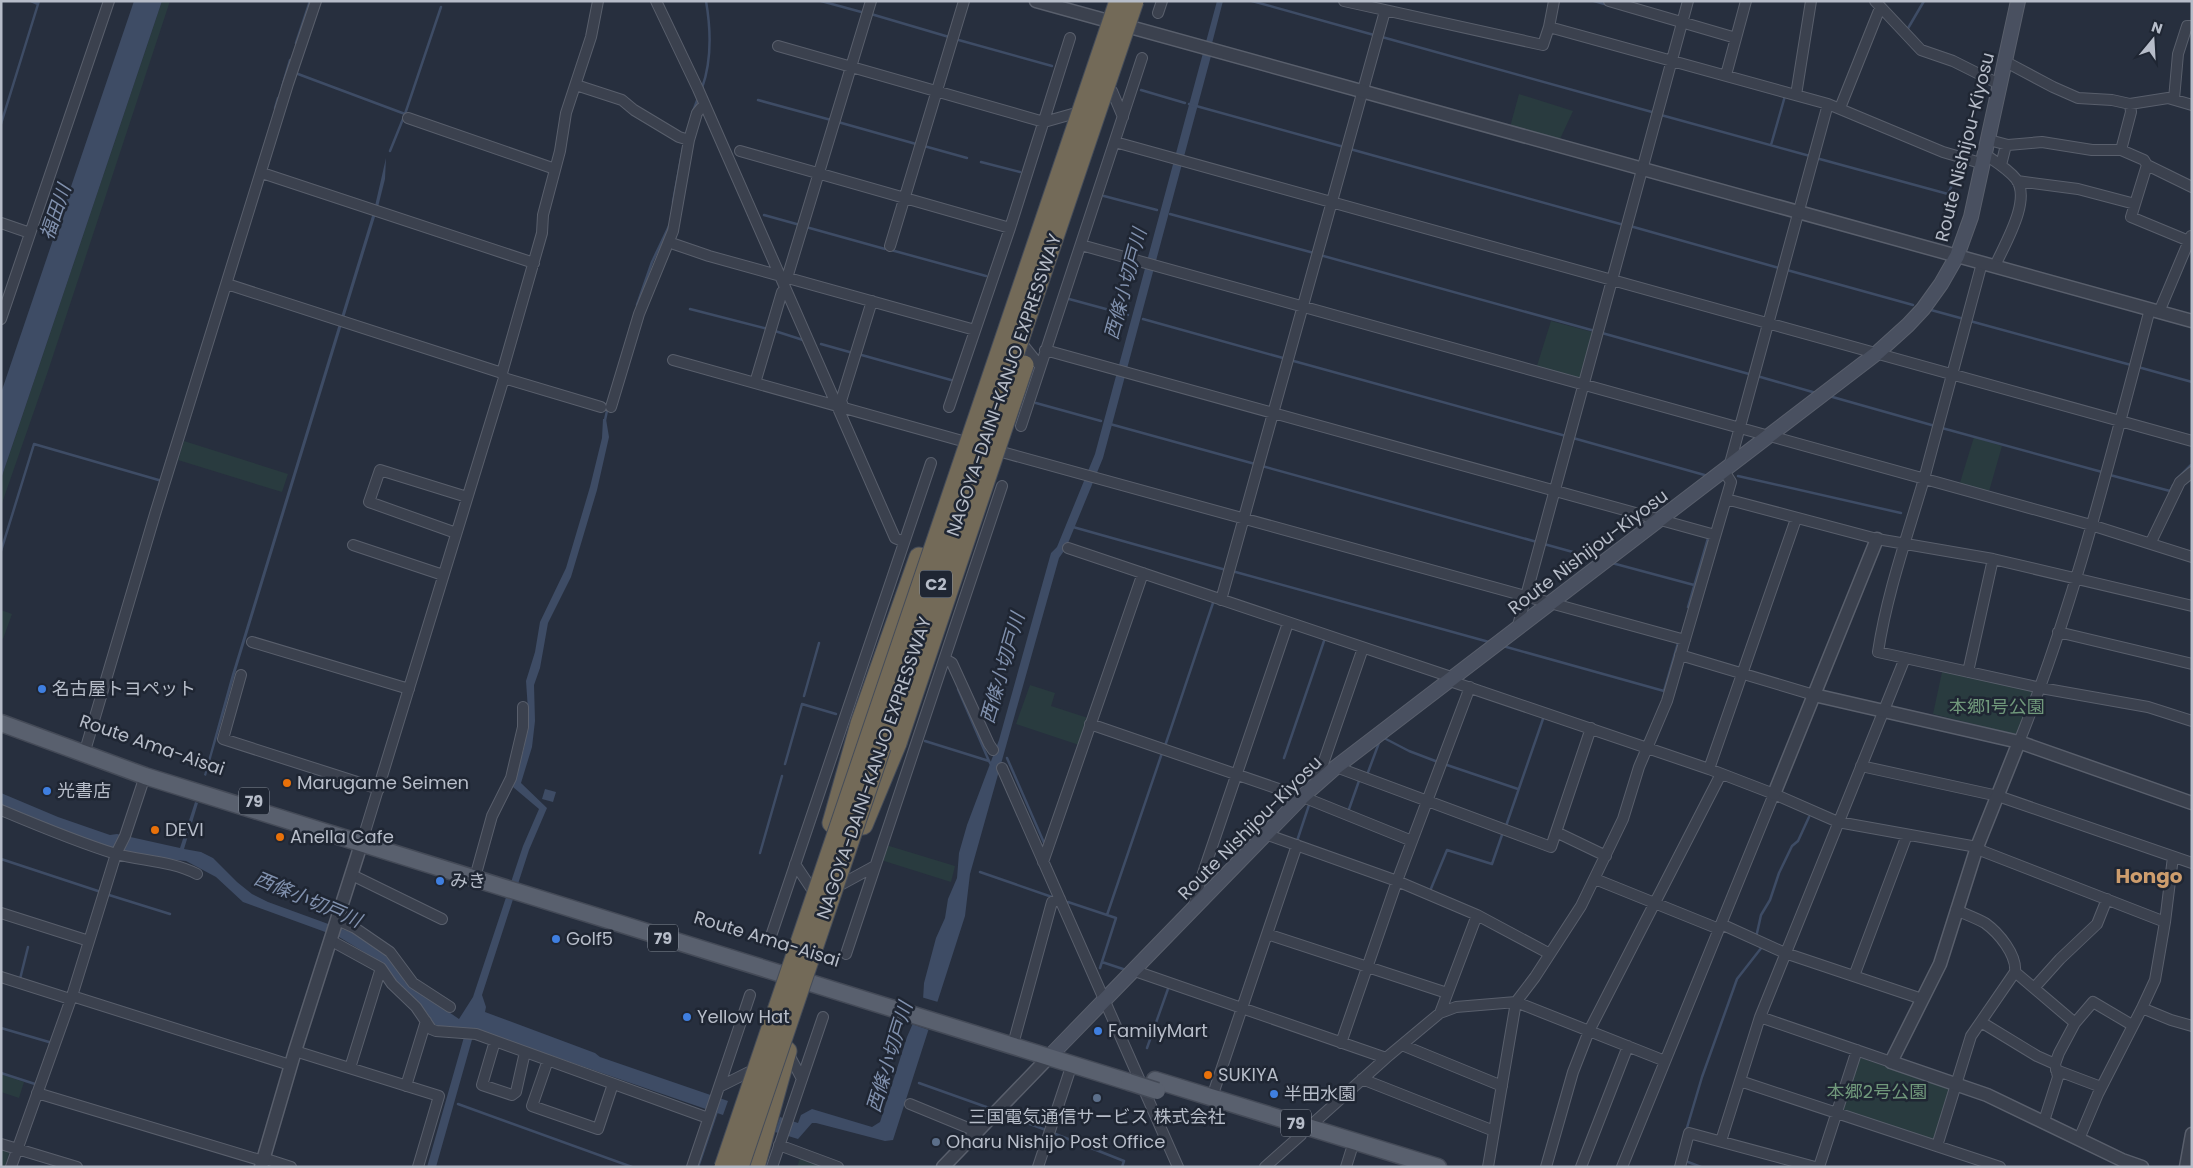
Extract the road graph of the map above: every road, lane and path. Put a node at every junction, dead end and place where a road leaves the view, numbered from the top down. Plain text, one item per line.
1 (109, 1) edge
2 (316, 1) edge
3 (598, 1) edge
4 (656, 1) edge
5 (871, 1) edge
6 (964, 1) edge
7 (1036, 1) edge
8 (1118, 1) edge
9 (1134, 1) edge
10 (1162, 1) edge
11 (1344, 1) edge
12 (1554, 1) edge
13 (1609, 1) edge
14 (1688, 1) edge
15 (1746, 1) edge
16 (1811, 1) edge
17 (2018, 1) edge
18 (1877, 4) edge
19 (1385, 11) junction
20 (1158, 13) dead end
21 (1682, 22) junction
22 (2192, 26) edge
23 (1549, 27) junction
24 (1107, 36) junction
25 (1070, 38) dead end
26 (1736, 38) junction
27 (778, 46) dead end
28 (1142, 58) dead end
29 (1672, 60) junction
30 (2006, 62) junction
31 (851, 67) junction
32 (1726, 75) junction
33 (576, 85) junction
34 (2001, 85) junction
35 (1112, 91) dead end
36 (936, 92) junction
37 (1362, 92) junction
38 (1796, 95) junction
39 (702, 98) junction
40 (2174, 99) junction
41 (1828, 104) junction
42 (2130, 104) junction
43 (1107, 105) dead end
44 (2192, 105) edge
45 (1840, 108) junction
46 (1123, 117) junction
47 (408, 118) dead end
48 (1044, 122) junction
49 (686, 139) junction
50 (1989, 140) junction
51 (1115, 142) junction
52 (2006, 145) junction
53 (2122, 150) junction
54 (740, 151) dead end
55 (1985, 159) junction
56 (2001, 165) junction
57 (2147, 165) junction
58 (555, 169) junction
59 (1643, 169) junction
60 (262, 172) junction
61 (1076, 172) junction
62 (819, 174) junction
63 (2017, 181) junction
64 (2192, 187) edge
65 (904, 198) junction
66 (1332, 202) junction
67 (2135, 204) junction
68 (1798, 212) junction
69 (1, 223) edge
70 (1010, 228) junction
71 (30, 233) junction
72 (2190, 238) edge
73 (674, 244) dead end
74 (1081, 245) junction
75 (890, 246) dead end
76 (1957, 256) junction
77 (534, 263) junction
78 (1982, 263) junction
79 (1995, 266) junction
80 (783, 277) junction
81 (1613, 280) junction
82 (227, 284) junction
83 (786, 290) junction
84 (872, 301) junction
85 (1302, 307) junction
86 (2154, 311) junction
87 (1, 318) edge
88 (2192, 321) edge
89 (1767, 323) junction
90 (975, 330) junction
91 (1024, 346) dead end
92 (1045, 350) junction
93 (1877, 353) junction
94 (673, 360) dead end
95 (1040, 366) junction
96 (1952, 374) junction
97 (503, 376) junction
98 (755, 383) junction
99 (1584, 385) junction
100 (840, 407) junction
101 (949, 407) dead end
102 (1273, 413) junction
103 (2120, 421) junction
104 (1020, 426) dead end
105 (1739, 428) junction
106 (1769, 436) junction
107 (2192, 441) edge
108 (931, 462) dead end
109 (1726, 469) junction
110 (2192, 472) edge
111 (1924, 479) junction
112 (1002, 486) dead end
113 (1555, 491) junction
114 (467, 497) junction
115 (1726, 500) junction
116 (1244, 518) junction
117 (1796, 519) junction
118 (1660, 520) junction
119 (963, 525) dead end
120 (2091, 525) junction
121 (456, 533) junction
122 (1715, 535) junction
123 (1877, 539) junction
124 (952, 540) dead end
125 (904, 542) junction
126 (2151, 542) junction
127 (1905, 544) junction
128 (353, 545) dead end
129 (1068, 548) dead end
130 (981, 549) junction
131 (2192, 556) edge
132 (1993, 559) junction
133 (896, 566) junction
134 (1143, 573) junction
135 (443, 575) junction
136 (2075, 577) junction
137 (1526, 596) junction
138 (1221, 600) junction
139 (1551, 603) junction
140 (2192, 606) edge
141 (1288, 623) junction
142 (1517, 629) junction
143 (2058, 632) junction
144 (1684, 640) junction
145 (252, 642) dead end
146 (1363, 648) junction
147 (1680, 655) junction
148 (1905, 658) junction
149 (945, 659) junction
150 (2192, 664) edge
151 (1968, 672) junction
152 (1744, 673) junction
153 (241, 675) dead end
154 (1452, 679) junction
155 (1470, 687) junction
156 (2041, 688) junction
157 (409, 689) junction
158 (1814, 695) junction
159 (523, 707) dead end
160 (1884, 711) junction
161 (1, 713) edge
162 (2192, 721) edge
163 (1, 723) edge
164 (1090, 724) junction
165 (1590, 728) junction
166 (2019, 742) junction
167 (1647, 747) junction
168 (86, 750) junction
169 (993, 750) dead end
170 (1861, 766) junction
171 (1336, 767) junction
172 (1002, 768) dead end
173 (1709, 769) junction
174 (1721, 774) junction
175 (1236, 775) junction
176 (145, 776) junction
177 (1315, 787) junction
178 (379, 788) junction
179 (1774, 794) junction
180 (1998, 796) junction
181 (1303, 797) junction
182 (1427, 801) junction
183 (2192, 803) edge
184 (1, 810) edge
185 (1838, 822) junction
186 (832, 823) dead end
187 (860, 832) dead end
188 (1556, 832) junction
189 (1268, 835) junction
190 (1907, 835) junction
191 (362, 839) junction
192 (1412, 841) junction
193 (1297, 845) junction
194 (1977, 848) junction
195 (117, 852) junction
196 (1606, 856) junction
197 (2174, 857) junction
198 (1043, 862) junction
199 (2192, 863) edge
200 (795, 864) junction
201 (876, 866) junction
202 (477, 870) junction
203 (197, 874) dead end
204 (352, 875) junction
205 (1595, 879) junction
206 (1397, 881) junction
207 (842, 884) dead end
208 (513, 886) junction
209 (811, 888) dead end
210 (1060, 899) junction
211 (2107, 899) junction
212 (1655, 903) junction
213 (1956, 910) junction
214 (1, 912) edge
215 (1192, 913) junction
216 (1477, 915) junction
217 (442, 919) dead end
218 (2165, 922) junction
219 (1720, 926) junction
220 (333, 930) junction
221 (772, 933) dead end
222 (1267, 934) junction
223 (89, 941) junction
224 (1786, 953) junction
225 (846, 954) dead end
226 (1550, 954) junction
227 (1367, 967) junction
228 (381, 968) junction
229 (1135, 971) junction
230 (2015, 972) junction
231 (1854, 976) junction
232 (1, 977) edge
233 (2034, 988) junction
234 (1447, 993) junction
235 (750, 995) dead end
236 (71, 998) junction
237 (1922, 999) junction
238 (1105, 1001) junction
239 (1516, 1002) junction
240 (450, 1007) dead end
241 (1242, 1007) junction
242 (2142, 1008) junction
243 (1440, 1013) junction
244 (822, 1017) dead end
245 (934, 1017) junction
246 (1760, 1017) junction
247 (426, 1020) junction
248 (1981, 1022) junction
249 (2075, 1023) junction
250 (2132, 1025) junction
251 (2192, 1026) edge
252 (1589, 1031) junction
253 (1015, 1037) junction
254 (495, 1041) junction
255 (1342, 1043) junction
256 (1402, 1044) junction
257 (1628, 1046) junction
258 (1857, 1050) junction
259 (295, 1051) junction
260 (787, 1051) joint
261 (525, 1052) junction
262 (1054, 1054) junction
263 (1386, 1058) junction
264 (548, 1060) junction
265 (1665, 1061) junction
266 (1891, 1062) junction
267 (1072, 1064) junction
268 (290, 1065) junction
269 (2055, 1067) junction
270 (350, 1068) junction
271 (749, 1072) dead end
272 (1128, 1076) junction
273 (802, 1079) junction
274 (1362, 1079) junction
275 (1740, 1081) junction
276 (613, 1084) junction
277 (1957, 1084) junction
278 (1156, 1085) junction
279 (406, 1086) junction
280 (1502, 1086) junction
281 (2101, 1087) junction
282 (718, 1091) junction
283 (38, 1093) junction
284 (1212, 1097) junction
285 (910, 1104) dead end
286 (1836, 1113) junction
287 (709, 1116) junction
288 (2042, 1122) junction
289 (1305, 1131) junction
290 (1494, 1131) junction
291 (978, 1132) junction
292 (2192, 1134) edge
293 (2079, 1139) junction
294 (781, 1141) junction
295 (1721, 1141) junction
296 (1, 1144) edge
297 (1937, 1146) junction
298 (18, 1149) junction
299 (1351, 1150) junction
300 (262, 1162) edge
301 (1975, 1163) edge
302 (2121, 1163) edge
303 (11, 1167) edge
304 (77, 1167) edge
305 (292, 1167) edge
306 (418, 1167) edge
307 (692, 1167) edge
308 (724, 1167) edge
309 (739, 1167) edge
310 (754, 1167) edge
311 (772, 1167) edge
312 (838, 1167) edge
313 (944, 1167) edge
314 (1038, 1167) edge
315 (1178, 1167) edge
316 (1265, 1167) edge
317 (1346, 1167) edge
318 (1403, 1167) edge
319 (1438, 1167) edge
320 (1488, 1167) edge
321 (1546, 1167) edge
322 (1581, 1167) edge
323 (1622, 1167) edge
324 (1680, 1167) edge
325 (1815, 1167) edge
326 (1819, 1167) edge
327 (2000, 1167) edge
328 (2142, 1167) edge
329 (2186, 1167) edge

1 - 71 street
2 - 60 street
3 - 33 street
4 - 39 street
5 - 31 street
6 - 36 street
7 - 37 street
8 - 24 highway, NAGOYA-DAINI-KANJO EXPRESSWAY / C2, bridge
9 - 61 highway, NAGOYA-DAINI-KANJO EXPRESSWAY / C2, bridge
10 - 20 street
11 - 19 street
12 - 23 street
13 - 21 street
14 - 21 street
15 - 26 street
16 - 38 street
17 - 30 main road, Route Nishijou-Kiyosu
18 - 34 street
18 - 45 street
19 - 23 street
19 - 37 street
21 - 26 street
21 - 29 street
22 - 40 street
23 - 29 street
24 - 186 highway, bridge
24 - 308 highway, NAGOYA-DAINI-KANJO EXPRESSWAY / C2, bridge
25 - 48 street
26 - 32 street
27 - 31 street
28 - 46 street
29 - 32 street
29 - 59 street
30 - 34 main road, Route Nishijou-Kiyosu
30 - 42 street
31 - 36 street
31 - 62 street
32 - 38 street
33 - 49 street
33 - 58 street
34 - 50 main road, Route Nishijou-Kiyosu
35 - 46 street
36 - 48 street
36 - 65 street
37 - 59 street
37 - 66 street
38 - 41 street
39 - 49 street
39 - 80 street
40 - 42 street
40 - 44 street
41 - 45 street
41 - 68 street
42 - 53 street
43 - 48 street
45 - 55 street
46 - 51 street
47 - 58 street
48 - 70 street
49 - 97 street
50 - 52 street
50 - 55 main road, Route Nishijou-Kiyosu
51 - 66 street
51 - 74 street
52 - 53 street
52 - 56 street
53 - 57 street
54 - 62 street
55 - 56 street
55 - 76 main road, Route Nishijou-Kiyosu
56 - 63 street
57 - 64 street
57 - 67 street
58 - 77 street
59 - 68 street
59 - 81 street
60 - 77 street
60 - 82 street
61 - 187 highway, bridge
61 - 309 highway, NAGOYA-DAINI-KANJO EXPRESSWAY / C2, bridge
62 - 65 street
62 - 80 street
63 - 67 street
63 - 79 street
65 - 70 street
65 - 75 street
66 - 81 street
66 - 85 street
67 - 72 street
68 - 76 street
68 - 89 street
69 - 71 street
70 - 90 street
71 - 87 street
72 - 86 street
73 - 80 street
74 - 85 street
74 - 92 street
76 - 78 street
76 - 93 main road, Route Nishijou-Kiyosu
77 - 97 street
78 - 79 street
78 - 96 street
79 - 86 street
80 - 83 street
80 - 84 street
81 - 89 street
81 - 99 street
82 - 97 street
82 - 168 street
83 - 98 street
83 - 100 street
84 - 90 street
84 - 100 street
85 - 99 street
85 - 102 street
86 - 88 street
86 - 103 street
89 - 93 street
89 - 105 street
90 - 101 street
91 - 95 street
92 - 95 street
92 - 102 street
93 - 96 street
93 - 106 main road, Route Nishijou-Kiyosu
94 - 98 street
95 - 104 street
96 - 103 street
96 - 111 street
97 - 114 street
98 - 100 street
99 - 105 street
99 - 113 street
100 - 116 street
100 - 125 street
102 - 113 street
102 - 116 street
103 - 107 street
103 - 120 street
105 - 106 street
105 - 109 street
106 - 109 main road, Route Nishijou-Kiyosu
106 - 111 street
108 - 125 street
109 - 115 street
109 - 118 main road, Route Nishijou-Kiyosu
110 - 126 street
111 - 120 street
111 - 127 street
112 - 130 street
113 - 118 street
113 - 137 street
114 - 121 street
114 - 121 street
115 - 117 street
115 - 122 street
116 - 137 street
116 - 138 street
117 - 123 street
117 - 152 street
118 - 122 street
118 - 139 main road, Route Nishijou-Kiyosu
119 - 130 street
120 - 126 street
120 - 136 street
121 - 135 street
122 - 144 street
123 - 127 street
123 - 158 street
124 - 133 street
125 - 133 street
126 - 131 street
127 - 132 street
127 - 148 street
128 - 135 street
129 - 134 street
130 - 149 street
132 - 136 street
132 - 151 street
133 - 200 street
134 - 138 street
134 - 164 street
135 - 157 street
136 - 140 street
136 - 143 street
137 - 139 street
137 - 142 street
138 - 141 street
139 - 142 main road, Route Nishijou-Kiyosu
139 - 144 street
141 - 146 street
141 - 175 street
142 - 154 main road, Route Nishijou-Kiyosu
143 - 150 street
143 - 156 street
144 - 147 street
145 - 157 street
146 - 154 street
146 - 177 street
147 - 152 street
147 - 167 street
148 - 151 street
148 - 160 street
149 - 169 street
149 - 201 street
151 - 156 street
152 - 158 street
152 - 173 street
153 - 178 street
154 - 155 street
154 - 171 main road, Route Nishijou-Kiyosu
155 - 165 street
155 - 182 street
156 - 162 street
156 - 166 street
157 - 178 street
158 - 160 street
158 - 179 street
159 - 202 street
160 - 166 street
160 - 170 street
161 - 168 main road, Route Ama-Aisai / 79
163 - 168 main road, Route Ama-Aisai / 79
164 - 175 street
164 - 198 street
165 - 167 street
165 - 188 street
166 - 180 street
166 - 183 street
167 - 173 street
167 - 196 street
168 - 176 main road, Route Ama-Aisai / 79
168 - 191 main road, Route Ama-Aisai / 79
170 - 180 street
170 - 185 street
171 - 177 main road, Route Nishijou-Kiyosu
171 - 182 street
172 - 198 street
173 - 174 street
174 - 179 street
174 - 212 street
175 - 181 street
175 - 215 street
176 - 191 main road, Route Ama-Aisai / 79
176 - 195 street
177 - 181 main road, Route Nishijou-Kiyosu
178 - 191 street
179 - 185 street
179 - 219 street
180 - 194 street
180 - 197 street
181 - 189 main road, Route Nishijou-Kiyosu
181 - 192 street
182 - 188 street
182 - 192 street
184 - 195 street
185 - 190 street
185 - 224 street
188 - 196 street
189 - 193 street
189 - 215 main road, Route Nishijou-Kiyosu
190 - 194 street
190 - 231 street
191 - 202 main road, Route Ama-Aisai / 79
191 - 204 street
191 - 208 main road, Route Ama-Aisai / 79
192 - 206 street
193 - 206 street
193 - 222 street
194 - 211 street
194 - 213 street
195 - 203 street
195 - 223 street
196 - 205 street
197 - 199 street
197 - 218 street
198 - 210 street
200 - 209 street
200 - 221 street
201 - 207 street
201 - 225 street
202 - 208 main road, Route Ama-Aisai / 79
204 - 217 street
204 - 220 street
205 - 212 street
205 - 226 street
206 - 216 street
206 - 227 street
208 - 245 main road, Route Ama-Aisai / 79
210 - 238 street
210 - 253 street
211 - 218 street
211 - 233 street
212 - 219 street
212 - 252 street
213 - 230 street
213 - 237 street
214 - 223 street
215 - 229 main road, Route Nishijou-Kiyosu
216 - 226 street
216 - 234 street
218 - 242 street
219 - 224 street
219 - 265 street
220 - 228 street
220 - 240 street
220 - 259 street
222 - 227 street
222 - 241 street
223 - 236 street
224 - 231 street
224 - 246 street
226 - 239 street
227 - 234 street
227 - 255 street
228 - 247 street
228 - 270 street
229 - 238 main road, Route Nishijou-Kiyosu
229 - 241 street
230 - 233 street
230 - 248 street
231 - 237 street
232 - 236 street
233 - 249 street
234 - 243 street
235 - 282 street
236 - 268 street
236 - 283 street
237 - 266 street
238 - 262 main road, Route Nishijou-Kiyosu
238 - 315 street
239 - 243 street
239 - 252 street
239 - 280 street
241 - 255 street
241 - 284 street
242 - 250 street
242 - 251 street
243 - 256 street
244 - 273 street
245 - 253 main road, Route Ama-Aisai / 79
245 - 262 main road, Route Ama-Aisai / 79
246 - 258 street
246 - 275 street
247 - 254 street
247 - 279 street
248 - 269 street
248 - 277 street
249 - 250 street
249 - 269 street
250 - 281 street
252 - 257 street
252 - 321 street
253 - 262 main road, Route Ama-Aisai / 79
254 - 261 street
254 - 261 street
255 - 263 street
256 - 263 street
256 - 280 street
257 - 265 street
257 - 322 street
258 - 266 street
258 - 286 street
259 - 268 street
259 - 270 street
260 - 273 street
260 - 310 highway
261 - 264 street
262 - 267 main road, Route Ama-Aisai / 79
262 - 272 main road, Route Ama-Aisai / 79
262 - 291 street
263 - 274 street
264 - 276 street
264 - 276 street
265 - 323 street
266 - 277 street
267 - 272 main road, Route Ama-Aisai / 79
267 - 314 street
268 - 300 street
269 - 281 street
269 - 288 street
270 - 279 street
271 - 282 street
272 - 278 main road, Route Ama-Aisai / 79
273 - 294 street
274 - 289 street
274 - 290 street
275 - 286 street
275 - 295 street
276 - 287 street
277 - 288 street
277 - 297 street
278 - 284 main road, Route Ama-Aisai / 79
278 - 289 main road, Route Ama-Aisai / 79
279 - 306 street
280 - 290 street
281 - 293 street
282 - 287 street
283 - 298 street
283 - 300 street
284 - 289 main road, Route Ama-Aisai / 79
285 - 291 street
286 - 297 street
286 - 326 street
287 - 307 street
288 - 293 street
289 - 299 main road, Route Ama-Aisai / 79
289 - 316 street
289 - 319 main road, Route Ama-Aisai / 79
290 - 320 street
291 - 313 street
292 - 329 street
293 - 302 street
294 - 311 street
294 - 312 street
295 - 324 street
295 - 325 street
296 - 298 street
297 - 301 street
298 - 303 street
298 - 304 street
299 - 317 street
299 - 318 main road, Route Ama-Aisai / 79
300 - 305 street
301 - 327 street
302 - 328 street

